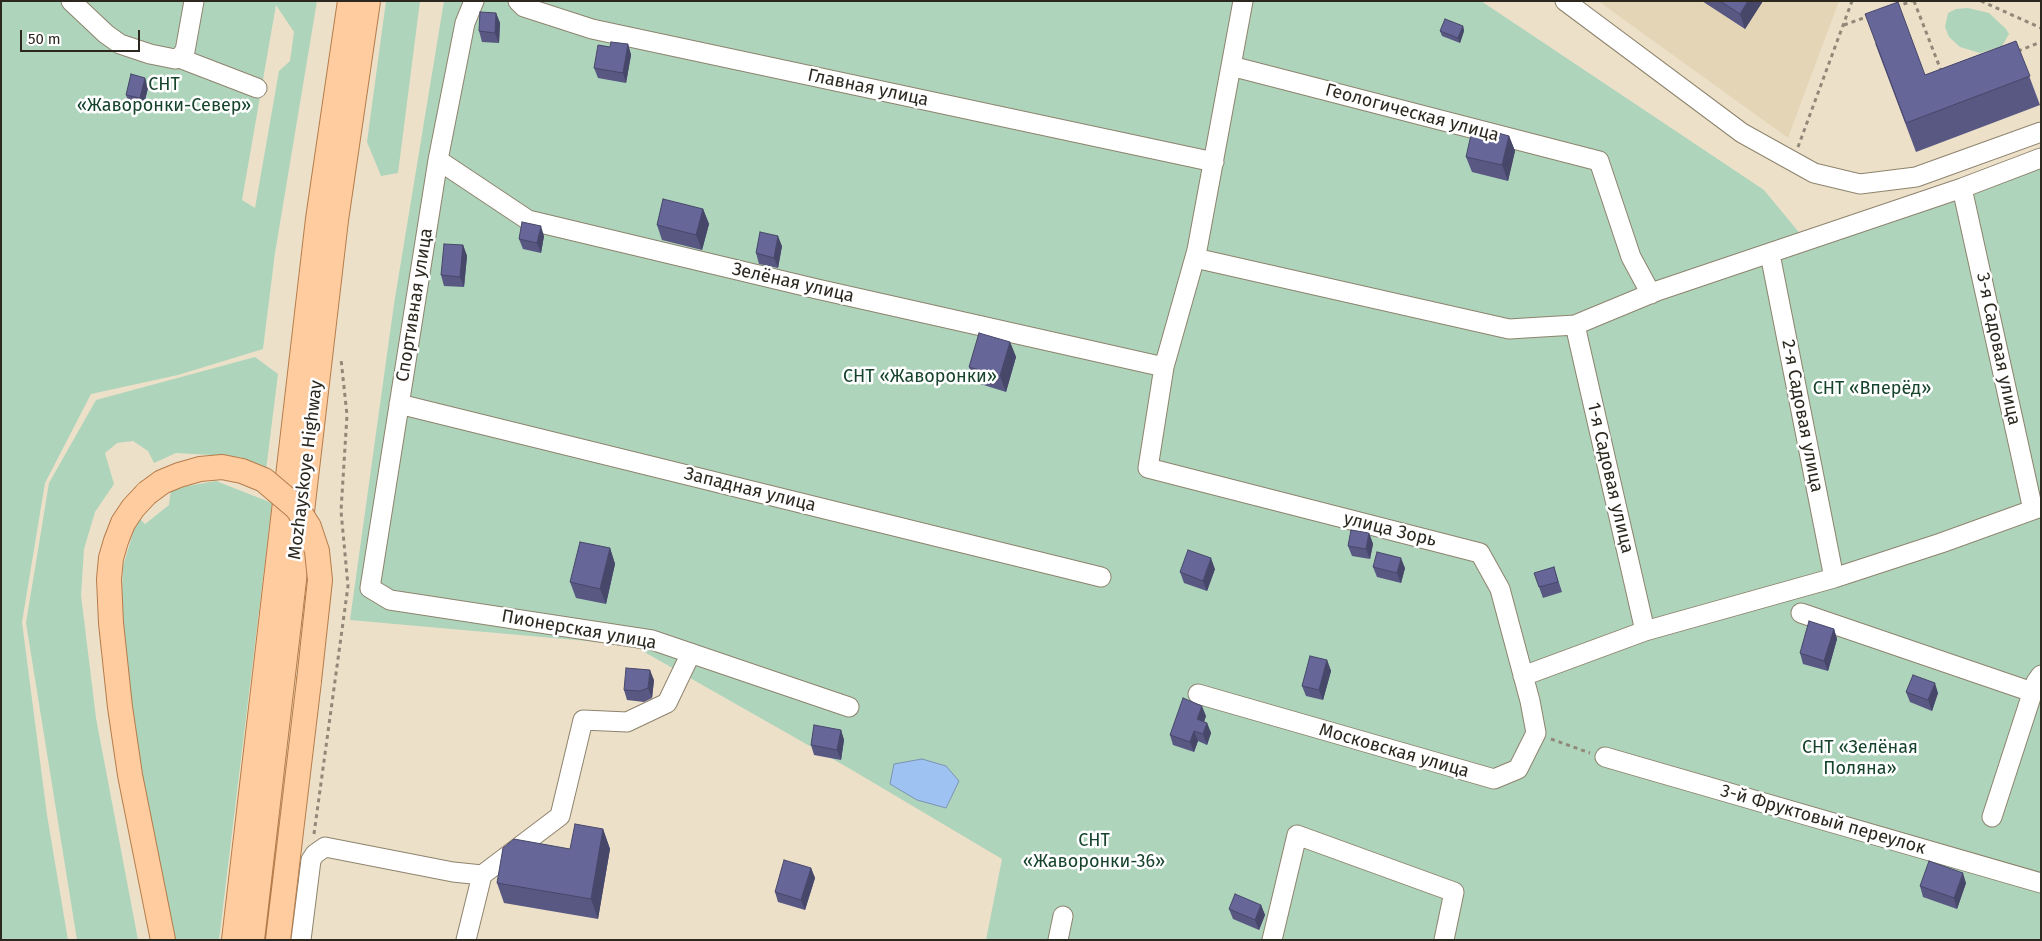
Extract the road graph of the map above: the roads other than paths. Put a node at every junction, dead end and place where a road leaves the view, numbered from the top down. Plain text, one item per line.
1 (71, 1) edge
2 (194, 1) edge
3 (350, 1) edge
4 (368, 1) edge
5 (474, 1) edge
6 (1565, 1) edge
7 (522, 3) edge
8 (1242, 7) edge
9 (179, 58) junction
10 (1231, 66) junction
11 (257, 88) dead end
12 (2041, 132) edge
13 (2041, 158) edge
14 (438, 160) junction
15 (1214, 162) junction
16 (1962, 188) junction
17 (1770, 254) junction
18 (1195, 258) junction
19 (1651, 294) junction
20 (1575, 325) junction
21 (1164, 367) junction
22 (399, 404) junction
23 (2037, 508) edge
24 (1101, 577) dead end
25 (1834, 578) junction
26 (390, 600) joint
27 (1801, 613) dead end
28 (1645, 631) junction
29 (691, 653) junction
30 (1523, 676) junction
31 (2037, 684) edge
32 (1198, 694) dead end
33 (849, 707) dead end
34 (1536, 734) joint
35 (1605, 757) road end
36 (1992, 817) dead end
37 (482, 875) junction
38 (2041, 883) edge
39 (1063, 916) dead end
40 (163, 940) edge
41 (234, 940) edge
42 (252, 940) edge
43 (278, 940) edge
44 (301, 940) edge
45 (466, 940) edge
46 (1058, 940) edge
47 (1272, 940) edge
48 (1444, 940) edge

1 - 9 street
2 - 9 street
3 - 41 main road, Mozhayskoye Highway
4 - 42 main road, Mozhayskoye Highway
5 - 14 street, Спортивная улица
6 - 12 street
7 - 15 street, Главная улица
8 - 10 street
9 - 11 street
10 - 15 street
10 - 19 street, Геологическая улица
13 - 16 street
14 - 21 street, Зелёная улица
14 - 22 street, Спортивная улица
15 - 18 street
16 - 17 street
16 - 23 street, 3-я Садовая улица
17 - 19 street
17 - 25 street, 2-я Садовая улица
18 - 20 street
18 - 21 street
19 - 20 street
20 - 28 street, 1-я Садовая улица
21 - 30 street, улица Зорь
22 - 24 street, Западная улица
22 - 26 street, Спортивная улица
23 - 25 street
25 - 28 street
26 - 29 street, Пионерская улица
27 - 31 street
28 - 30 street
29 - 33 street, Пионерская улица
29 - 37 street
30 - 34 street, улица Зорь
31 - 36 street
32 - 34 street, Московская улица
35 - 38 street, 3-й Фруктовый переулок
37 - 44 street
37 - 45 street
39 - 46 street
40 - 43 main road, bridge
47 - 48 street

